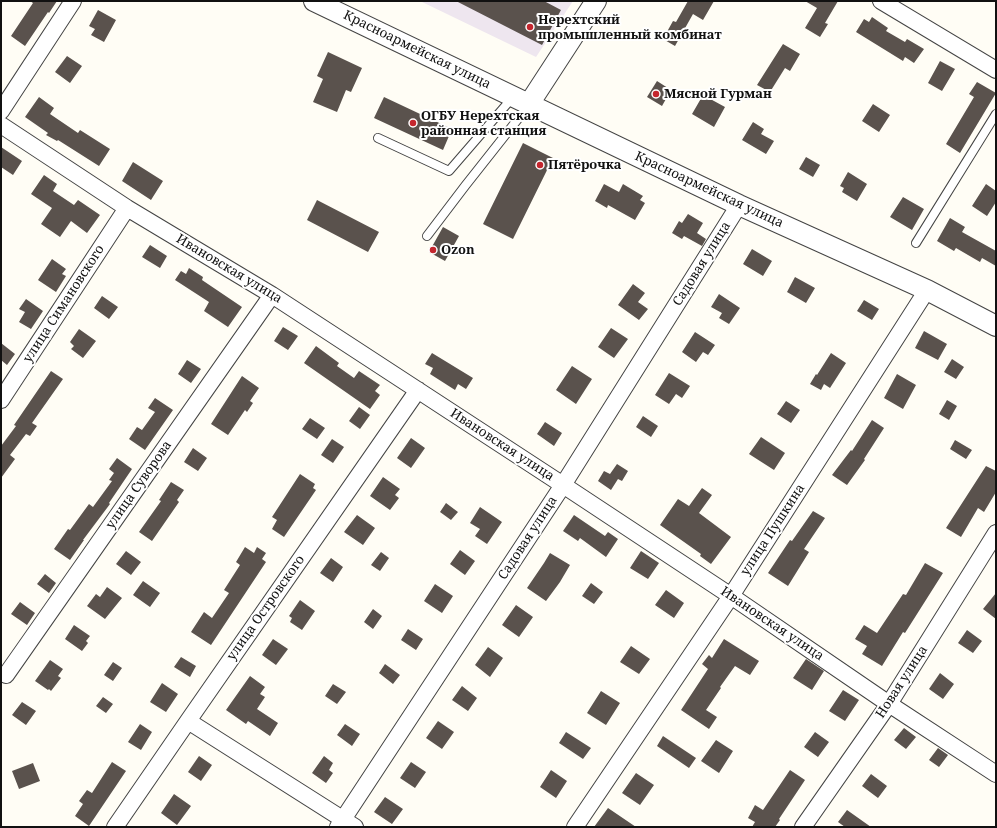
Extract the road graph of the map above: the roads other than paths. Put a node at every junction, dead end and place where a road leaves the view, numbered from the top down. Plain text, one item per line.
1 (73, 1) edge
2 (314, 1) edge
3 (596, 1) edge
4 (881, 1) edge
5 (996, 70) edge
6 (521, 100) junction
7 (1, 111) edge
8 (996, 114) edge
9 (1, 125) edge
10 (378, 138) dead end
11 (739, 205) junction
12 (127, 208) junction
13 (427, 236) dead end
14 (916, 243) dead end
15 (927, 290) junction
16 (272, 295) junction
17 (996, 326) edge
18 (418, 390) junction
19 (1, 400) edge
20 (563, 485) junction
21 (996, 532) edge
22 (731, 596) junction
23 (6, 675) dead end
24 (888, 704) junction
25 (188, 721) junction
26 (996, 774) edge
27 (345, 824) edge
28 (115, 827) edge
29 (575, 827) edge
30 (803, 827) edge

1 - 7 street
2 - 6 street, Красноармейская улица
3 - 6 street
4 - 5 street
6 - 10 lane
6 - 11 street, Красноармейская улица
6 - 13 lane
8 - 14 lane
9 - 12 street, Ивановская улица
11 - 15 street, Красноармейская улица
11 - 20 street, Садовая улица
12 - 16 street, Ивановская улица
12 - 19 street, улица Симановского
15 - 17 street, Красноармейская улица
15 - 22 street, улица Пушкина
16 - 18 street, Ивановская улица
16 - 23 street, улица Суворова
18 - 20 street, Ивановская улица
18 - 25 street, улица Островского
20 - 22 street, Ивановская улица
20 - 27 street, Садовая улица
21 - 24 street, Новая улица
22 - 24 street, Ивановская улица
22 - 29 street, улица Пушкина
24 - 26 street, Ивановская улица
24 - 30 street, Новая улица
25 - 27 street
25 - 28 street, улица Островского

